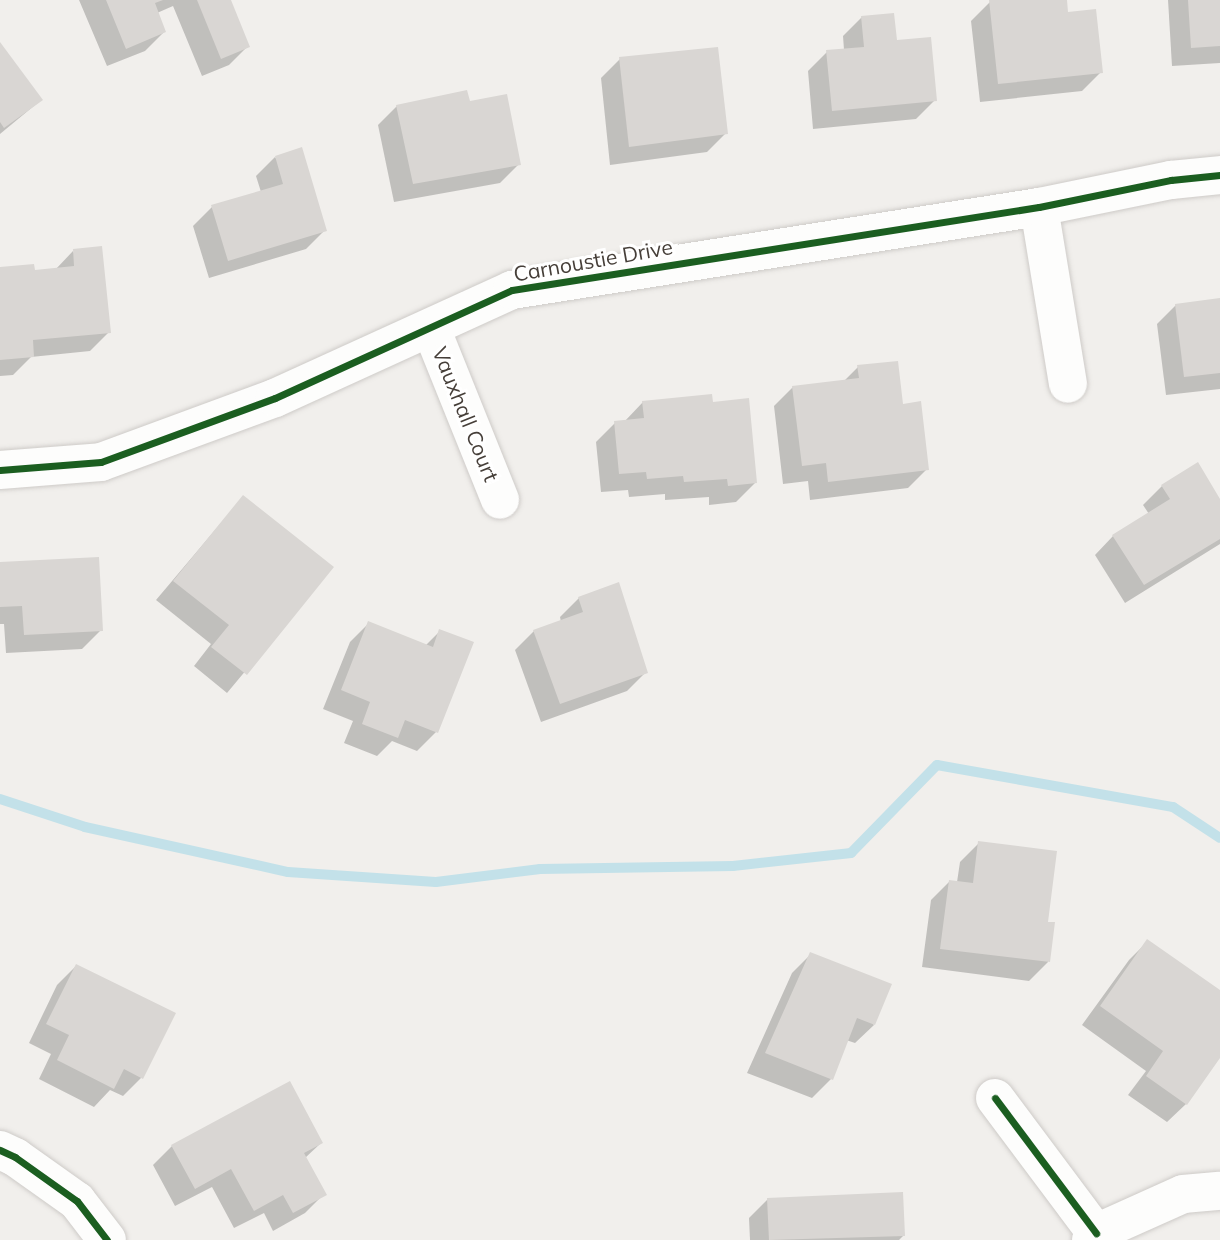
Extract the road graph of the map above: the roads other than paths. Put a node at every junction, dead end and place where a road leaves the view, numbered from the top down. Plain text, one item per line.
1 (1220, 175) edge
2 (1039, 207) junction
3 (431, 328) junction
4 (1068, 384) dead end
5 (0, 470) edge
6 (500, 500) dead end
7 (995, 1098) dead end
8 (0, 1150) edge
9 (1220, 1191) edge
10 (1094, 1237) edge
11 (107, 1240) edge

1 - 2 street, Carnoustie Drive
2 - 3 street, Carnoustie Drive
2 - 4 street
3 - 5 street, Carnoustie Drive
3 - 6 street, Vauxhall Court
7 - 10 street
8 - 11 street
9 - 10 street

